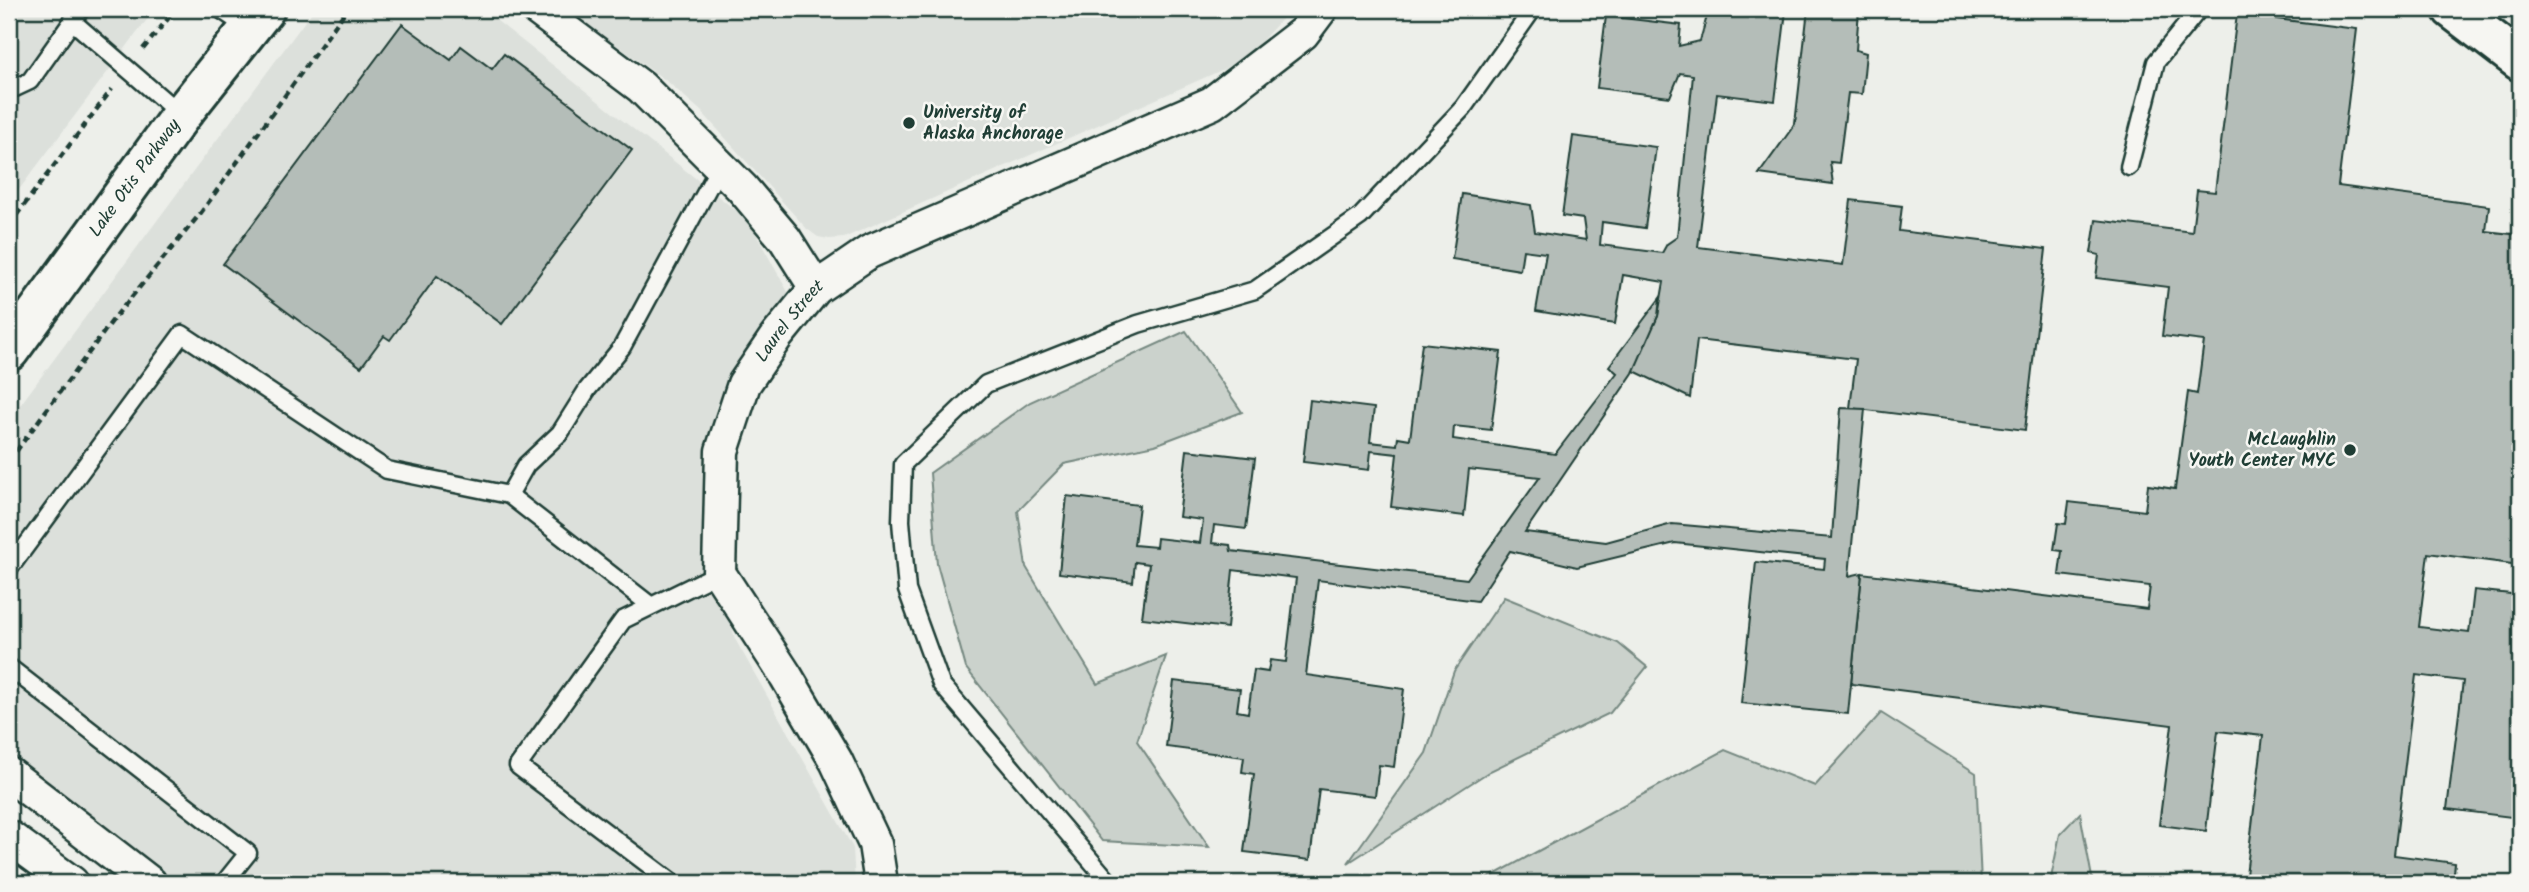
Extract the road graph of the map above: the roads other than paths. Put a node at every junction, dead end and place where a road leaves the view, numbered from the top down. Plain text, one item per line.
1 (537, 9) edge
2 (1321, 9) edge
3 (1533, 9) edge
4 (2199, 9) edge
5 (2452, 9) edge
6 (76, 15) edge
7 (245, 15) edge
8 (2520, 61) edge
9 (9, 85) edge
10 (181, 115) junction
11 (720, 166) junction
12 (2129, 167) dead end
13 (816, 288) junction
14 (9, 351) edge
15 (509, 495) junction
16 (9, 569) edge
17 (719, 573) junction
18 (650, 605) junction
19 (9, 667) edge
20 (9, 774) edge
21 (9, 837) edge
22 (72, 883) edge
23 (150, 883) edge
24 (224, 883) edge
25 (673, 883) edge
26 (881, 883) edge
27 (1110, 883) edge

1 - 11 street
2 - 13 street, Laurel Street
3 - 27 lane
4 - 12 lane
5 - 8 main road
6 - 9 lane
6 - 10 lane
7 - 10 main road, Lake Otis Parkway
10 - 14 main road, Lake Otis Parkway
11 - 13 street
11 - 15 lane
13 - 17 street, Laurel Street
15 - 16 lane
15 - 18 lane
17 - 18 lane
17 - 26 street
18 - 25 lane
19 - 24 lane
20 - 23 street
21 - 22 street

